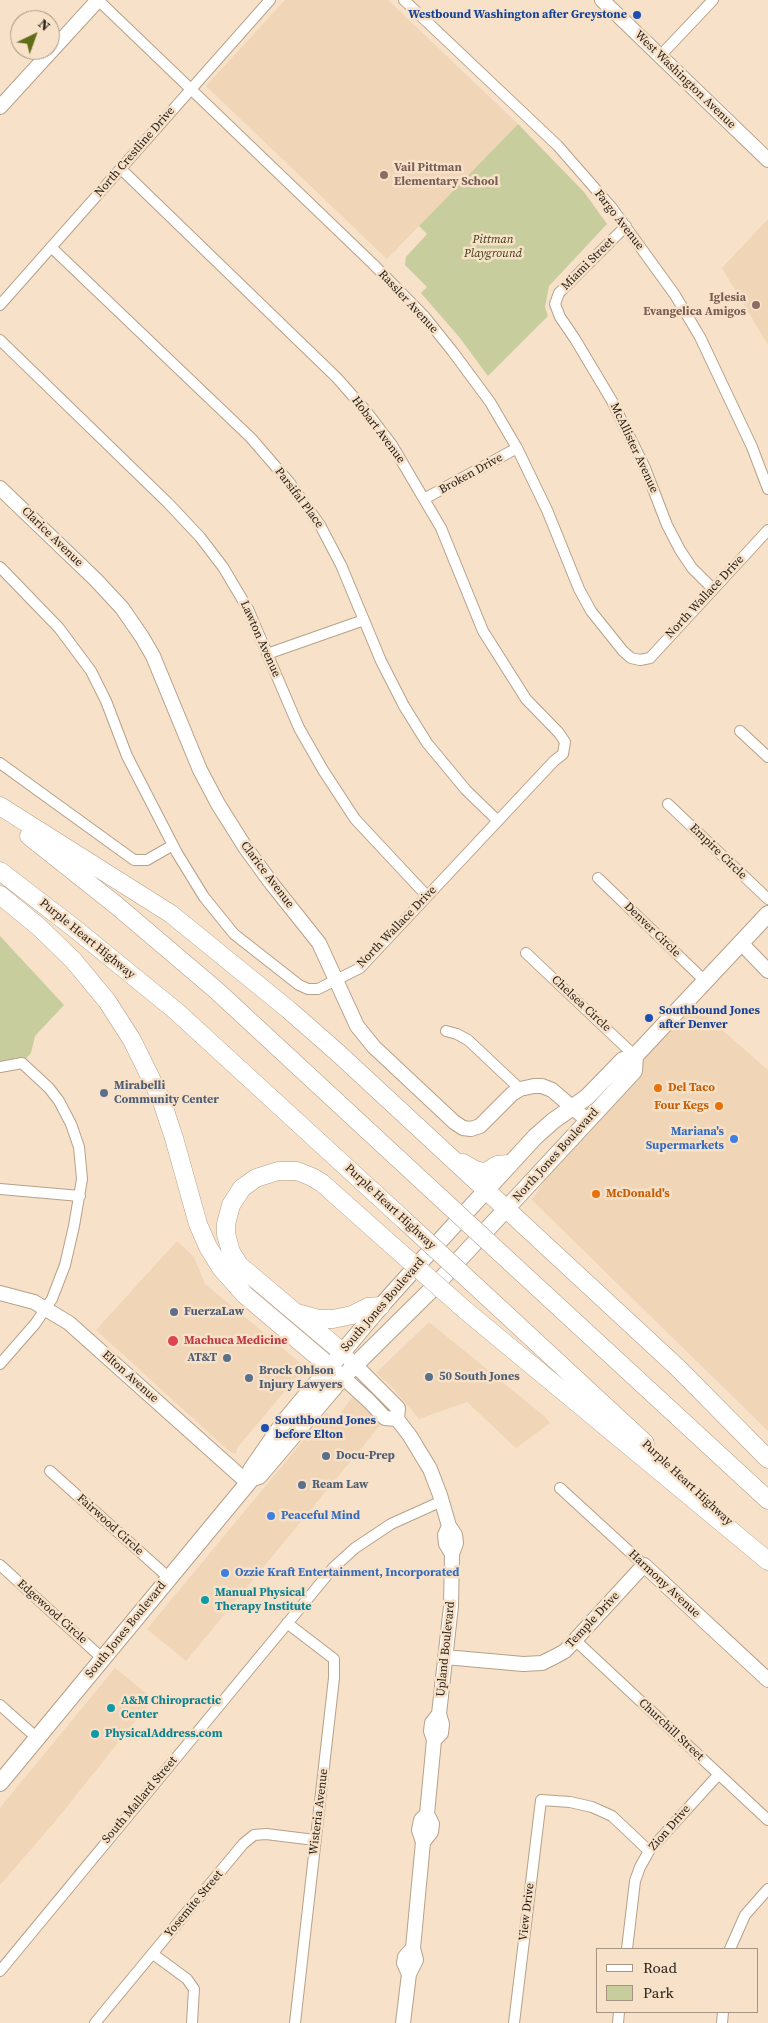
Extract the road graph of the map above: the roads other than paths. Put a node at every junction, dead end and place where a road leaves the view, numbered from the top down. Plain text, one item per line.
1 (98, 0) edge
2 (270, 0) edge
3 (404, 0) edge
4 (602, 0) edge
5 (707, 2) edge
6 (660, 56) junction
7 (191, 88) junction
8 (2, 101) edge
9 (768, 160) edge
10 (121, 169) junction
11 (626, 226) junction
12 (51, 247) junction
13 (555, 304) joint
14 (0, 305) edge
15 (0, 340) edge
16 (517, 448) junction
17 (0, 488) edge
18 (768, 489) edge
19 (424, 499) junction
20 (768, 530) edge
21 (0, 567) edge
22 (713, 589) junction
23 (364, 620) junction
24 (268, 654) junction
25 (640, 660) joint
26 (740, 730) dead end
27 (565, 742) joint
28 (768, 757) edge
29 (0, 763) edge
30 (668, 804) dead end
31 (0, 806) edge
32 (0, 814) edge
33 (498, 821) junction
34 (173, 845) junction
35 (0, 870) edge
36 (598, 878) dead end
37 (0, 894) edge
38 (427, 896) junction
39 (768, 899) edge
40 (768, 914) edge
41 (741, 943) junction
42 (526, 953) dead end
43 (768, 972) edge
44 (337, 981) junction
45 (705, 982) junction
46 (446, 1031) dead end
47 (635, 1056) junction
48 (2, 1066) edge
49 (520, 1089) junction
50 (573, 1108) junction
51 (587, 1120) junction
52 (455, 1162) junction
53 (509, 1164) junction
54 (0, 1189) edge
55 (486, 1190) junction
56 (80, 1196) junction
57 (507, 1210) junction
58 (448, 1231) joint
59 (469, 1250) joint
60 (0, 1293) edge
61 (381, 1306) junction
62 (46, 1308) junction
63 (290, 1310) junction
64 (342, 1352) junction
65 (0, 1364) edge
66 (355, 1365) junction
67 (336, 1372) junction
68 (397, 1419) junction
69 (768, 1459) edge
70 (50, 1471) dead end
71 (250, 1481) junction
72 (560, 1488) dead end
73 (768, 1500) edge
74 (442, 1501) junction
75 (768, 1559) edge
76 (0, 1565) edge
77 (644, 1565) junction
78 (169, 1578) junction
79 (287, 1623) junction
80 (575, 1640) junction
81 (445, 1657) junction
82 (104, 1659) junction
83 (768, 1680) edge
84 (0, 1705) edge
85 (37, 1738) junction
86 (719, 1774) junction
87 (0, 1783) edge
88 (768, 1820) edge
89 (316, 1840) junction
90 (649, 1851) junction
91 (768, 1889) edge
92 (627, 1948) edge
93 (730, 1948) edge
94 (153, 1954) junction
95 (0, 1971) edge
96 (95, 2023) edge
97 (192, 2023) edge
98 (295, 2023) edge
99 (403, 2023) edge
100 (514, 2023) edge

1 - 7 street, Rassler Avenue
1 - 8 street
2 - 7 street, North Crestline Drive
3 - 11 street, Fargo Avenue
4 - 6 street, West Washington Avenue
5 - 6 street
6 - 9 street, West Washington Avenue
7 - 10 street, North Crestline Drive
7 - 16 street, Rassler Avenue
10 - 12 street, North Crestline Drive
10 - 19 street, Hobart Avenue
11 - 13 street, Miami Street
11 - 18 street, Fargo Avenue
12 - 14 street, North Crestline Drive
12 - 23 street, Parsifal Place
13 - 22 street, McAllister Avenue
15 - 24 street, Lawton Avenue
16 - 19 street, Broken Drive
16 - 25 street, Rassler Avenue
17 - 44 street, Clarice Avenue
19 - 27 street, Hobart Avenue
20 - 22 street, North Wallace Drive
21 - 34 street
22 - 25 street, North Wallace Drive
23 - 24 street
23 - 33 street, Parsifal Place
24 - 38 street, Lawton Avenue
26 - 28 street
27 - 33 street, North Wallace Drive
29 - 34 street
30 - 39 street, Empire Circle
31 - 52 highway
32 - 73 highway, bridge
33 - 38 street, North Wallace Drive
34 - 44 street, North Wallace Drive
35 - 75 highway, Purple Heart Highway, bridge
36 - 45 street, Denver Circle
37 - 67 highway
38 - 44 street, North Wallace Drive
40 - 41 main road, North Jones Boulevard
41 - 43 street
41 - 45 main road, North Jones Boulevard
42 - 47 street, Chelsea Circle
44 - 49 street, Clarice Avenue
45 - 47 main road, North Jones Boulevard
46 - 49 street
47 - 50 main road, North Jones Boulevard
47 - 51 main road, North Jones Boulevard
48 - 56 street
49 - 50 street
50 - 51 street
50 - 53 main road, North Jones Boulevard
51 - 57 main road, North Jones Boulevard
52 - 53 highway
52 - 55 highway
53 - 55 main road, North Jones Boulevard
54 - 56 street
55 - 57 highway
55 - 58 main road, North Jones Boulevard
56 - 62 street
57 - 59 main road, North Jones Boulevard
57 - 69 highway
58 - 61 main road, South Jones Boulevard
59 - 66 main road, South Jones Boulevard
60 - 62 street, Elton Avenue
61 - 63 highway
61 - 64 main road, South Jones Boulevard
62 - 65 street
62 - 71 street, Elton Avenue
63 - 64 highway
63 - 75 highway, bridge
64 - 66 street, Upland Boulevard
64 - 67 main road, South Jones Boulevard
66 - 67 main road, South Jones Boulevard
66 - 68 street, Upland Boulevard
67 - 68 street, Upland Boulevard
67 - 71 main road, South Jones Boulevard
68 - 74 street, Upland Boulevard
70 - 78 street, Fairwood Circle
71 - 78 main road, South Jones Boulevard
72 - 77 street, Harmony Avenue
74 - 79 street, South Mallard Street
74 - 81 street, Upland Boulevard
76 - 82 street, Edgewood Circle
77 - 80 street, Temple Drive
77 - 83 street, Harmony Avenue
78 - 82 main road, South Jones Boulevard
79 - 89 street, Wisteria Avenue
79 - 95 street, South Mallard Street
80 - 81 street, Temple Drive
80 - 86 street, Churchill Street
81 - 99 street, Upland Boulevard
82 - 85 main road, South Jones Boulevard
84 - 85 street
85 - 87 main road, South Jones Boulevard
86 - 88 street, Churchill Street
86 - 90 street, Zion Drive
89 - 94 street, Yosemite Street
89 - 98 street, Wisteria Avenue
90 - 92 street, Zion Drive
90 - 100 street, View Drive
91 - 93 street
94 - 96 street, Yosemite Street
94 - 97 street

